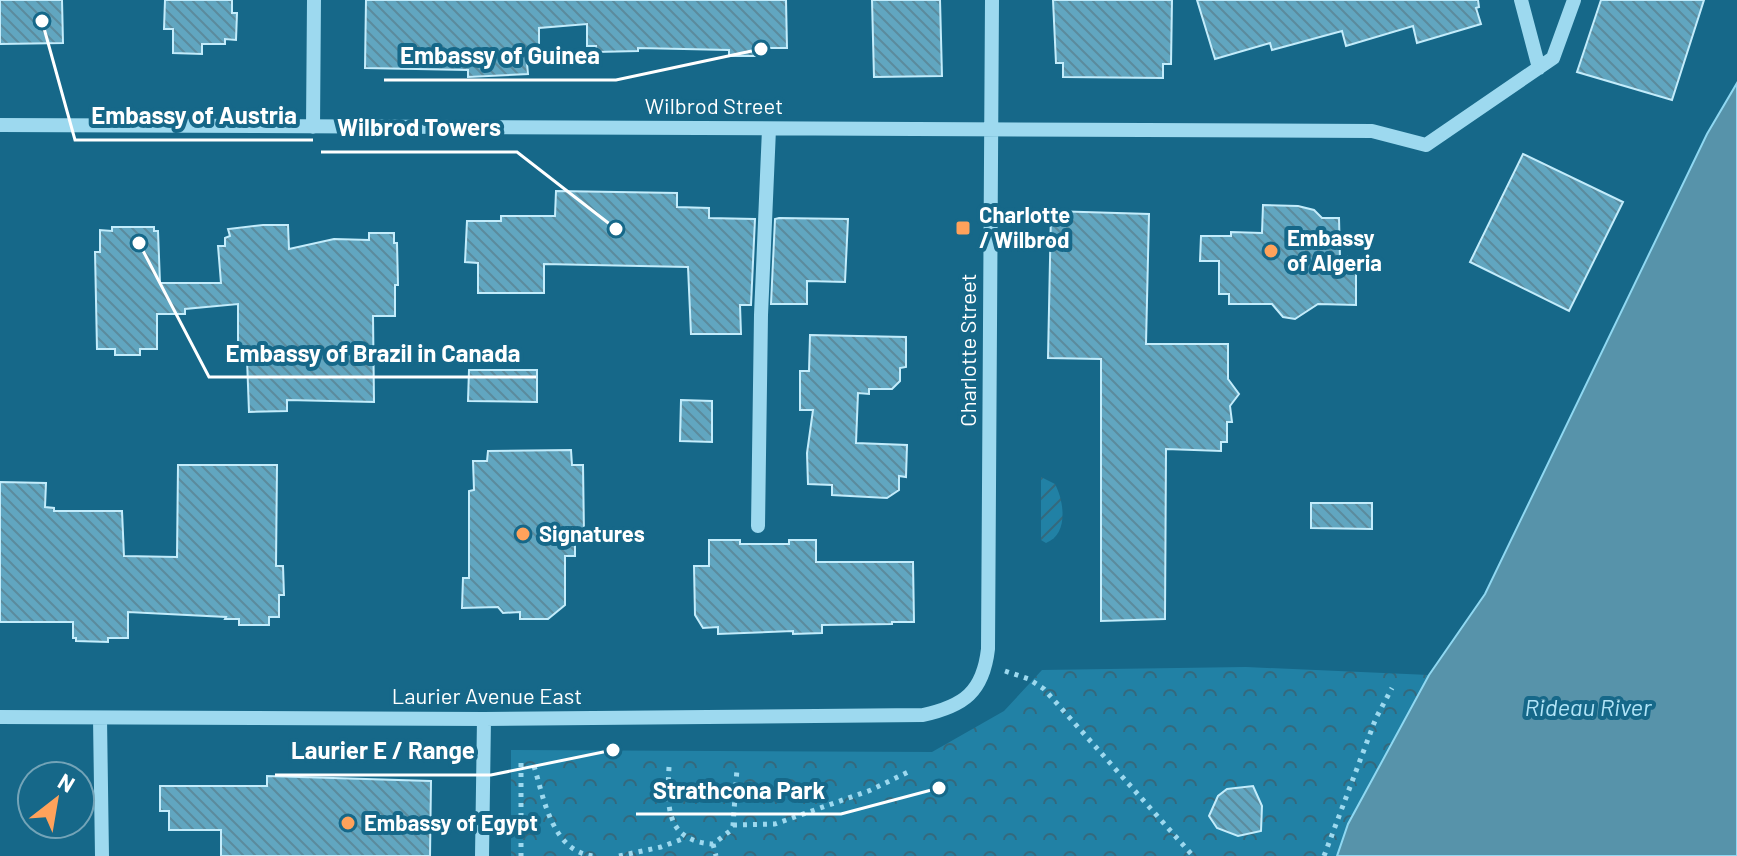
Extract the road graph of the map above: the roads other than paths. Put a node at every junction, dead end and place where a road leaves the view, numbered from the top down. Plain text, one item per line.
1 (314, 0) edge
2 (992, 0) edge
3 (1521, 0) edge
4 (1574, 0) edge
5 (1539, 68) junction
6 (0, 125) edge
7 (313, 127) junction
8 (769, 129) junction
9 (992, 130) junction
10 (758, 526) dead end
11 (969, 696) joint
12 (0, 717) edge
13 (100, 718) junction
14 (484, 719) junction
15 (102, 856) edge
16 (482, 856) edge

1 - 7 street
2 - 9 street, Charlotte Street
3 - 5 street
4 - 5 street
5 - 9 street, Wilbrod Street
6 - 7 street, Wilbrod Street
7 - 8 street, Wilbrod Street
8 - 9 street, Wilbrod Street
8 - 10 street
9 - 11 street, Charlotte Street
11 - 14 street, Laurier Avenue East
12 - 13 street, Laurier Avenue East
13 - 14 street, Laurier Avenue East
13 - 15 street
14 - 16 street

